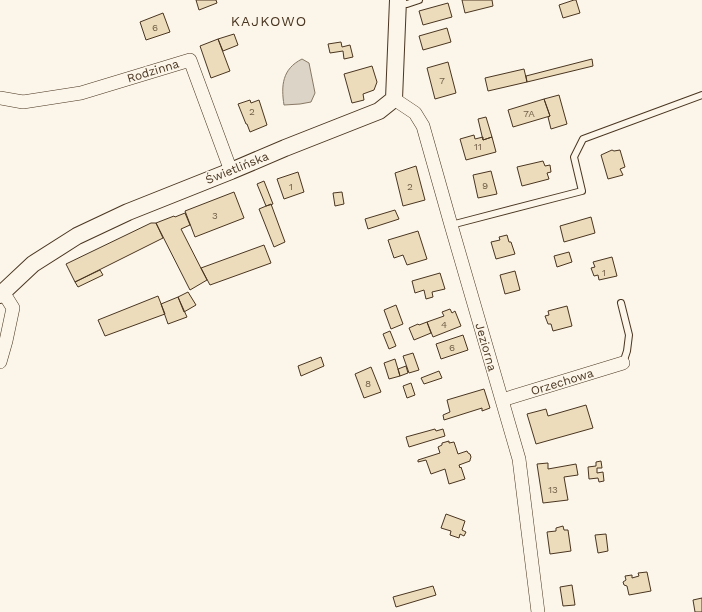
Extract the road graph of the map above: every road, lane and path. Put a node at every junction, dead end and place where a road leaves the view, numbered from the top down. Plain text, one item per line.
1 (419, 0) edge
2 (398, 2) edge
3 (702, 95) edge
4 (0, 98) edge
5 (394, 99) junction
6 (231, 171) junction
7 (451, 226) junction
8 (2, 294) edge
9 (621, 303) dead end
10 (0, 362) edge
11 (623, 363) joint
12 (502, 400) junction
13 (538, 612) edge

1 - 2 lane
2 - 5 street
3 - 7 lane
4 - 6 street, Rodzinna
5 - 6 street, Świetlińska
5 - 7 street, Jeziorna
6 - 8 street, Świetlińska
7 - 12 street, Jeziorna
8 - 10 street
9 - 11 lane
11 - 12 street, Orzechowa
12 - 13 street, Jeziorna

